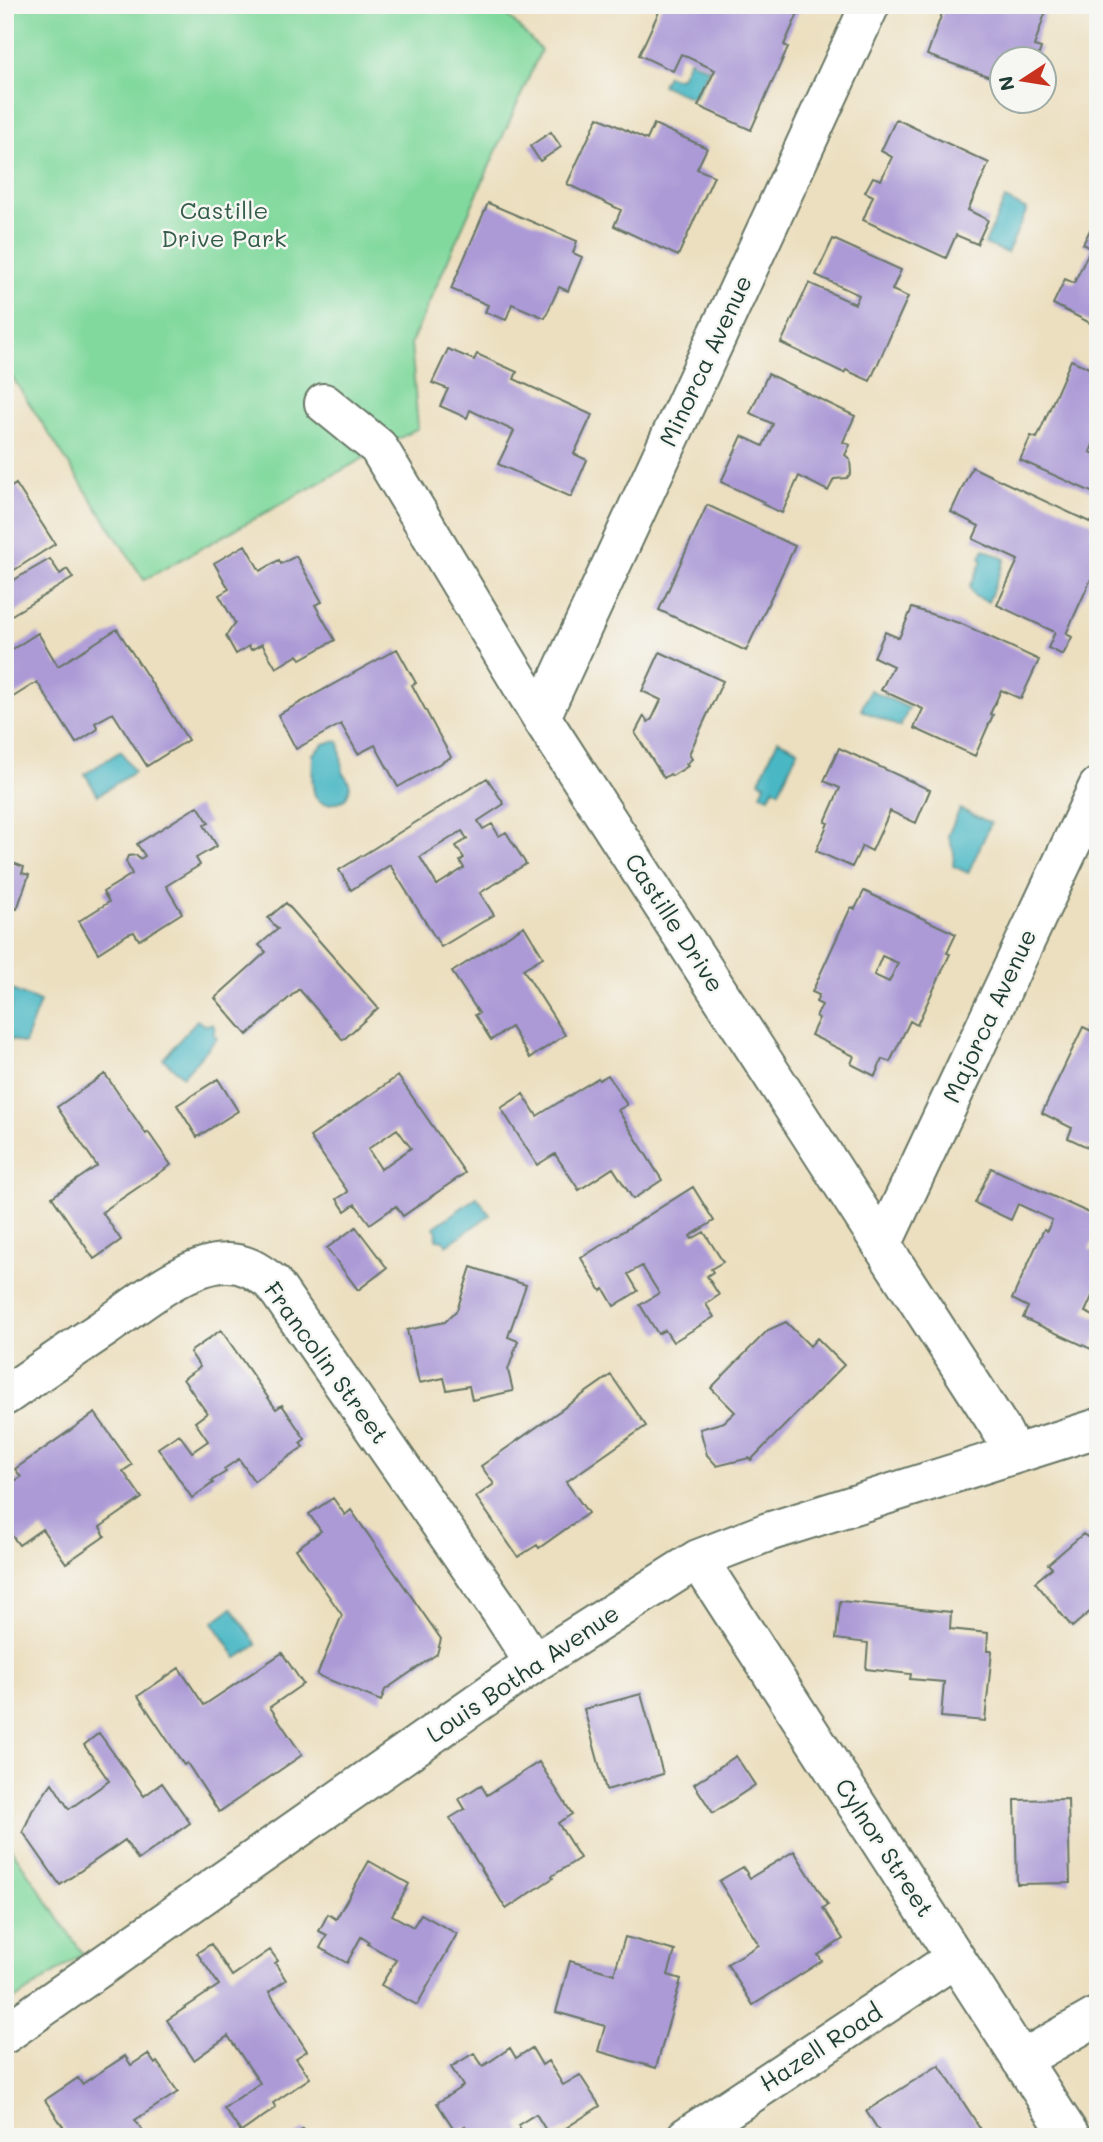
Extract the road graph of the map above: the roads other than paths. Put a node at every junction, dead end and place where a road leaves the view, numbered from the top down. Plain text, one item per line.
1 (870, 5) edge
2 (324, 403) dead end
3 (541, 717) junction
4 (1098, 787) edge
5 (882, 1245) junction
6 (5, 1396) edge
7 (1098, 1428) edge
8 (1013, 1453) junction
9 (698, 1559) junction
10 (534, 1663) junction
11 (955, 1958) junction
12 (1098, 2016) edge
13 (5, 2034) edge
14 (1021, 2060) junction
15 (686, 2137) edge
16 (1071, 2137) edge

1 - 3 street, Minorca Avenue
2 - 3 street, Castille Drive
3 - 5 street, Castille Drive
4 - 5 street, Majorca Avenue
5 - 8 street, Castille Drive
6 - 10 street, Francolin Street
7 - 8 street, Louis Botha Avenue
8 - 9 street, Louis Botha Avenue
9 - 10 street, Louis Botha Avenue
9 - 11 street, Cylnor Street
10 - 13 street, Louis Botha Avenue
11 - 14 street, Cylnor Street
11 - 15 street, Hazell Road
12 - 14 street
14 - 16 street, Cylnor Street

